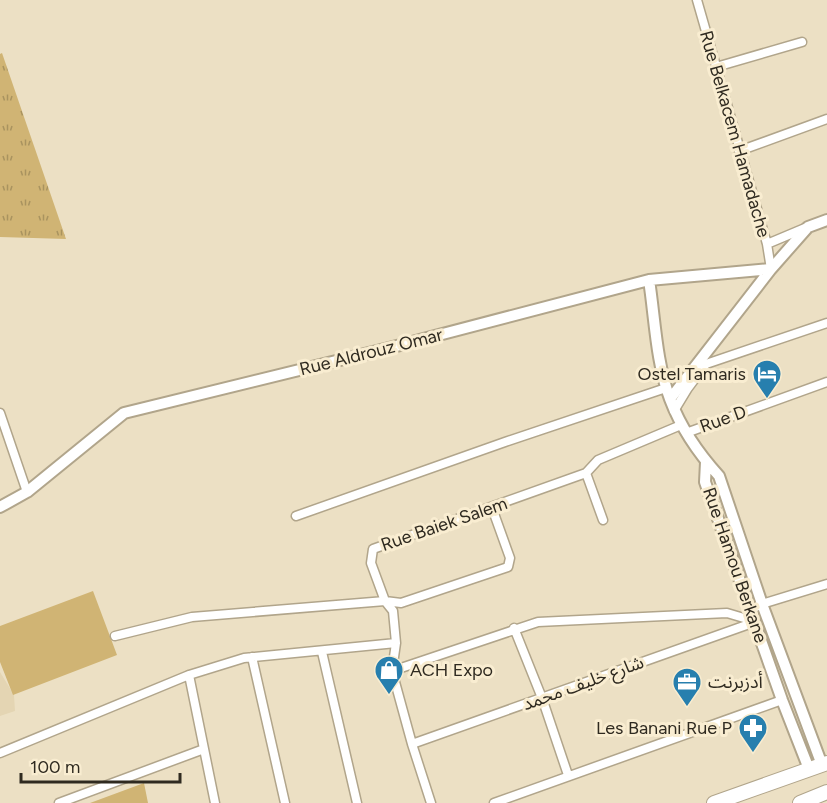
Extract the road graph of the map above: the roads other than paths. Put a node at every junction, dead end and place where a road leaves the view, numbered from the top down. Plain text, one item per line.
1 (697, 0) edge
2 (802, 42) dead end
3 (716, 66) junction
4 (827, 119) edge
5 (739, 151) junction
6 (827, 220) edge
7 (807, 227) junction
8 (767, 244) junction
9 (771, 269) junction
10 (649, 280) junction
11 (827, 323) edge
12 (706, 364) junction
13 (693, 370) junction
14 (827, 382) edge
15 (666, 388) junction
16 (670, 399) junction
17 (674, 411) junction
18 (0, 413) edge
19 (683, 429) junction
20 (706, 462) junction
21 (585, 473) junction
22 (27, 492) junction
23 (492, 507) junction
24 (0, 508) edge
25 (296, 516) dead end
26 (603, 519) dead end
27 (827, 584) edge
28 (385, 601) junction
29 (762, 604) junction
30 (750, 610) junction
31 (754, 622) junction
32 (514, 628) junction
33 (116, 636) dead end
34 (396, 643) junction
35 (322, 652) junction
36 (252, 657) junction
37 (392, 671) junction
38 (189, 675) junction
39 (542, 698) junction
40 (782, 700) junction
41 (412, 744) junction
42 (204, 749) junction
43 (0, 753) edge
44 (820, 766) edge
45 (568, 776) junction
46 (827, 792) edge
47 (59, 803) edge
48 (215, 803) edge
49 (285, 803) edge
50 (357, 803) edge
51 (431, 803) edge
52 (494, 803) edge
53 (714, 803) edge
54 (800, 803) edge

1 - 3 street, Rue Belkacem Hamadache
2 - 3 street
3 - 5 street, Rue Belkacem Hamadache
4 - 5 street
5 - 8 street, Rue Belkacem Hamadache
6 - 7 street
7 - 8 street
7 - 9 street
8 - 9 street, Rue Belkacem Hamadache
9 - 10 street, Rue Aldrouz Omar
9 - 13 street
10 - 15 street
10 - 22 street, Rue Aldrouz Omar
11 - 12 street
12 - 13 street
12 - 17 street
13 - 16 street
14 - 19 street, Rue D
15 - 16 street
15 - 25 street
16 - 17 street
17 - 19 street
18 - 22 street
19 - 20 street
19 - 21 street, Rue Baiek Salem
20 - 29 street, Rue Hamou Berkane
20 - 30 street, Rue Hamou Berkane
21 - 23 street, Rue Baiek Salem
21 - 26 street
22 - 24 street, Rue Aldrouz Omar
23 - 28 street, Rue Baiek Salem
23 - 28 street
27 - 29 street
28 - 33 street
28 - 34 street
29 - 30 street
29 - 44 street, Rue Hamou Berkane
30 - 31 street, Rue Hamou Berkane
31 - 32 street
31 - 39 street, شارع خليف محمد
31 - 40 street, Rue Hamou Berkane
32 - 37 street
32 - 39 street
34 - 35 street
34 - 37 street
35 - 36 street
35 - 50 street
36 - 38 street
36 - 49 street
37 - 41 street
38 - 42 street
38 - 43 street
39 - 41 street, شارع خليف محمد
39 - 45 street
40 - 44 street, Rue Hamou Berkane
40 - 45 street
41 - 51 street
42 - 47 street
42 - 48 street
44 - 53 main road
45 - 52 street
46 - 54 main road

